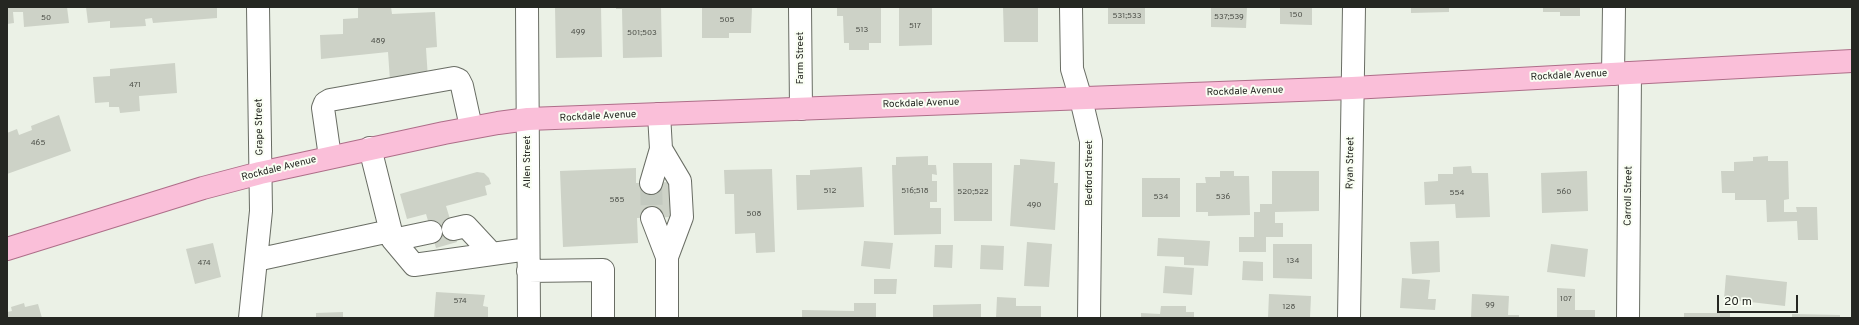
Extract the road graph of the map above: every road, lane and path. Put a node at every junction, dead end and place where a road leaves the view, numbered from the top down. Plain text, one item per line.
1 (258, 7) edge
2 (527, 7) edge
3 (800, 7) edge
4 (1071, 7) edge
5 (1354, 7) edge
6 (1614, 7) edge
7 (1852, 61) edge
8 (1622, 73) junction
9 (1352, 88) junction
10 (1081, 99) junction
11 (801, 108) junction
12 (659, 114) junction
13 (528, 119) junction
14 (471, 127) junction
15 (370, 148) junction
16 (661, 149) junction
17 (330, 157) junction
18 (260, 173) junction
19 (651, 183) tunnel mouth
20 (652, 218) tunnel mouth
21 (453, 229) dead end
22 (431, 232) dead end
23 (391, 236) junction
24 (7, 249) edge
25 (528, 249) junction
26 (492, 254) junction
27 (667, 256) junction
28 (256, 260) junction
29 (528, 271) junction
30 (250, 318) edge
31 (529, 318) edge
32 (603, 318) edge
33 (666, 318) edge
34 (1089, 318) edge
35 (1349, 318) edge
36 (1628, 318) edge

1 - 18 street, Grape Street
2 - 13 street, Allen Street
3 - 11 street, Farm Street
4 - 10 street, Bedford Street
5 - 9 street, Ryan Street
6 - 8 street, Carroll Street
7 - 8 main road, Rockdale Avenue
8 - 9 main road, Rockdale Avenue
8 - 36 street, Carroll Street
9 - 10 main road, Rockdale Avenue
9 - 35 street, Ryan Street
10 - 11 main road, Rockdale Avenue
10 - 34 street, Bedford Street
11 - 12 main road, Rockdale Avenue
12 - 13 main road, Rockdale Avenue
12 - 16 street
13 - 14 main road, Rockdale Avenue
13 - 25 street, Allen Street
14 - 15 main road, Rockdale Avenue
14 - 17 street
15 - 17 main road, Rockdale Avenue
15 - 23 street
16 - 19 street
16 - 27 street
17 - 18 main road, Rockdale Avenue
18 - 24 main road, Rockdale Avenue
18 - 28 street, Grape Street
20 - 27 street
21 - 26 street
22 - 23 street
23 - 26 street
23 - 28 street
25 - 26 street
25 - 29 street, Allen Street
27 - 33 street
28 - 30 street, Grape Street
29 - 31 street, Allen Street
29 - 32 street

